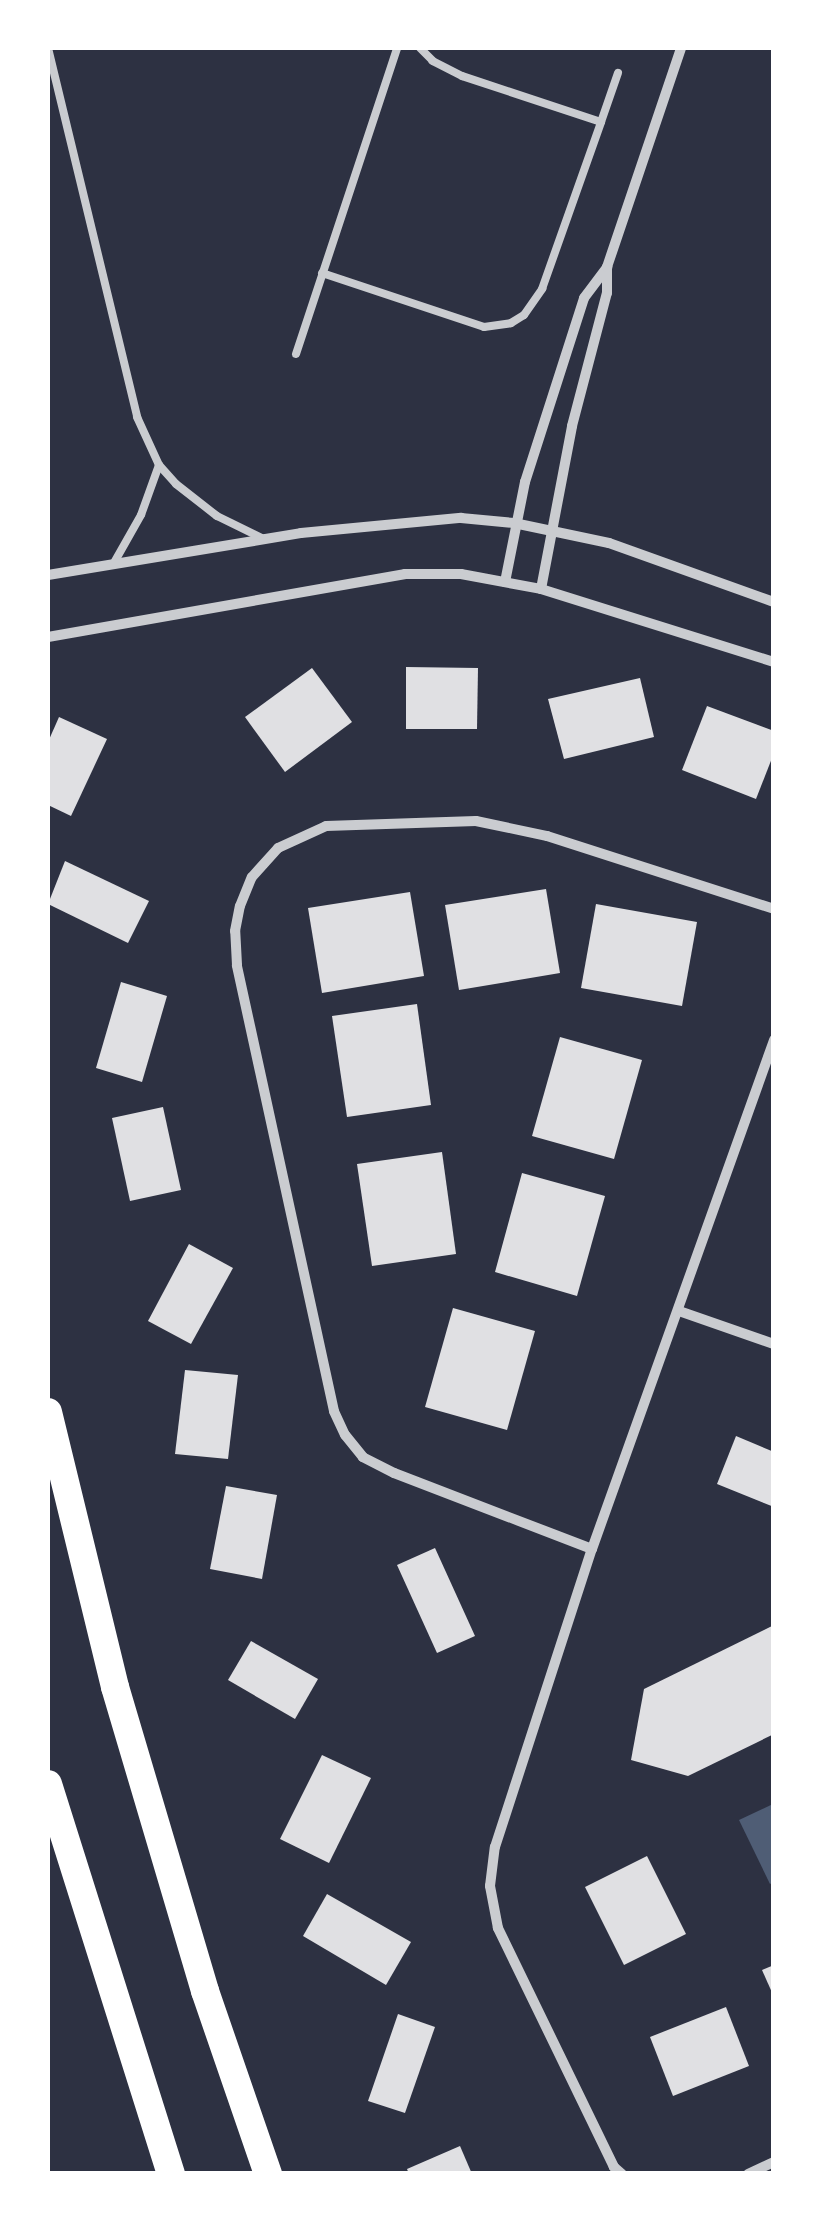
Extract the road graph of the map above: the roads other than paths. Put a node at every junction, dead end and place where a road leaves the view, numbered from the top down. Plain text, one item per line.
1 (48, 48) edge
2 (396, 48) edge
3 (420, 48) edge
4 (681, 48) edge
5 (618, 72) dead end
6 (600, 122) junction
7 (607, 267) junction
8 (322, 274) junction
9 (296, 354) dead end
10 (159, 465) junction
11 (514, 524) junction
12 (550, 531) junction
13 (264, 539) junction
14 (115, 561) junction
15 (48, 575) edge
16 (505, 582) junction
17 (541, 589) junction
18 (774, 602) edge
19 (48, 637) edge
20 (774, 662) edge
21 (774, 909) edge
22 (774, 1040) edge
23 (679, 1311) junction
24 (774, 1344) edge
25 (48, 1412) edge
26 (592, 1549) junction
27 (48, 1784) edge
28 (57, 1839) edge
29 (774, 2162) edge
30 (171, 2174) edge
31 (268, 2174) edge
32 (622, 2174) edge
33 (748, 2174) edge

1 - 10 lane
2 - 8 lane
3 - 6 lane
4 - 7 street
5 - 6 lane
6 - 8 lane
7 - 11 street
7 - 12 street
8 - 9 lane
10 - 13 lane
10 - 14 lane
11 - 12 street
11 - 13 street
11 - 16 street
12 - 17 street
12 - 18 street
13 - 14 street
14 - 15 street
16 - 17 street
16 - 19 street
17 - 20 street
21 - 26 street
22 - 23 street
23 - 24 street
23 - 26 street
25 - 31 highway
26 - 32 street
27 - 28 highway
28 - 30 highway
29 - 33 street

